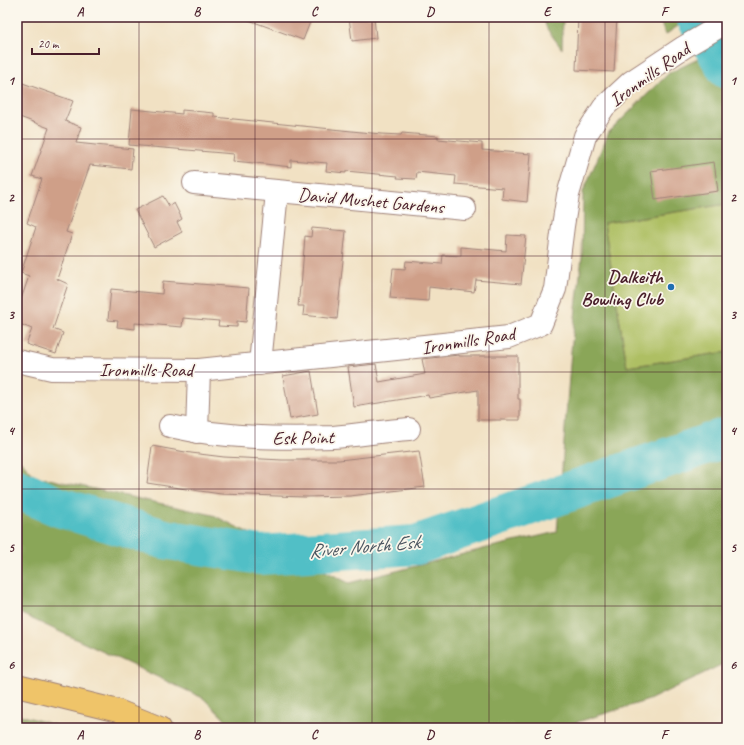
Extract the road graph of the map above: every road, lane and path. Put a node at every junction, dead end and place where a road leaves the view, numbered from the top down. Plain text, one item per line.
1 (727, 22) edge
2 (194, 183) dead end
3 (277, 192) junction
4 (464, 209) dead end
5 (17, 361) edge
6 (260, 364) junction
7 (199, 370) junction
8 (170, 426) dead end
9 (409, 429) dead end
10 (197, 432) junction
11 (17, 686) edge
12 (160, 728) edge

1 - 6 street, Ironmills Road
2 - 3 street, David Mushet Gardens
3 - 4 street, David Mushet Gardens
3 - 6 street, David Mushet Gardens
5 - 7 street, Ironmills Road
6 - 7 street, Ironmills Road
7 - 10 street
8 - 10 street, Esk Point
9 - 10 street, Esk Point
11 - 12 main road

